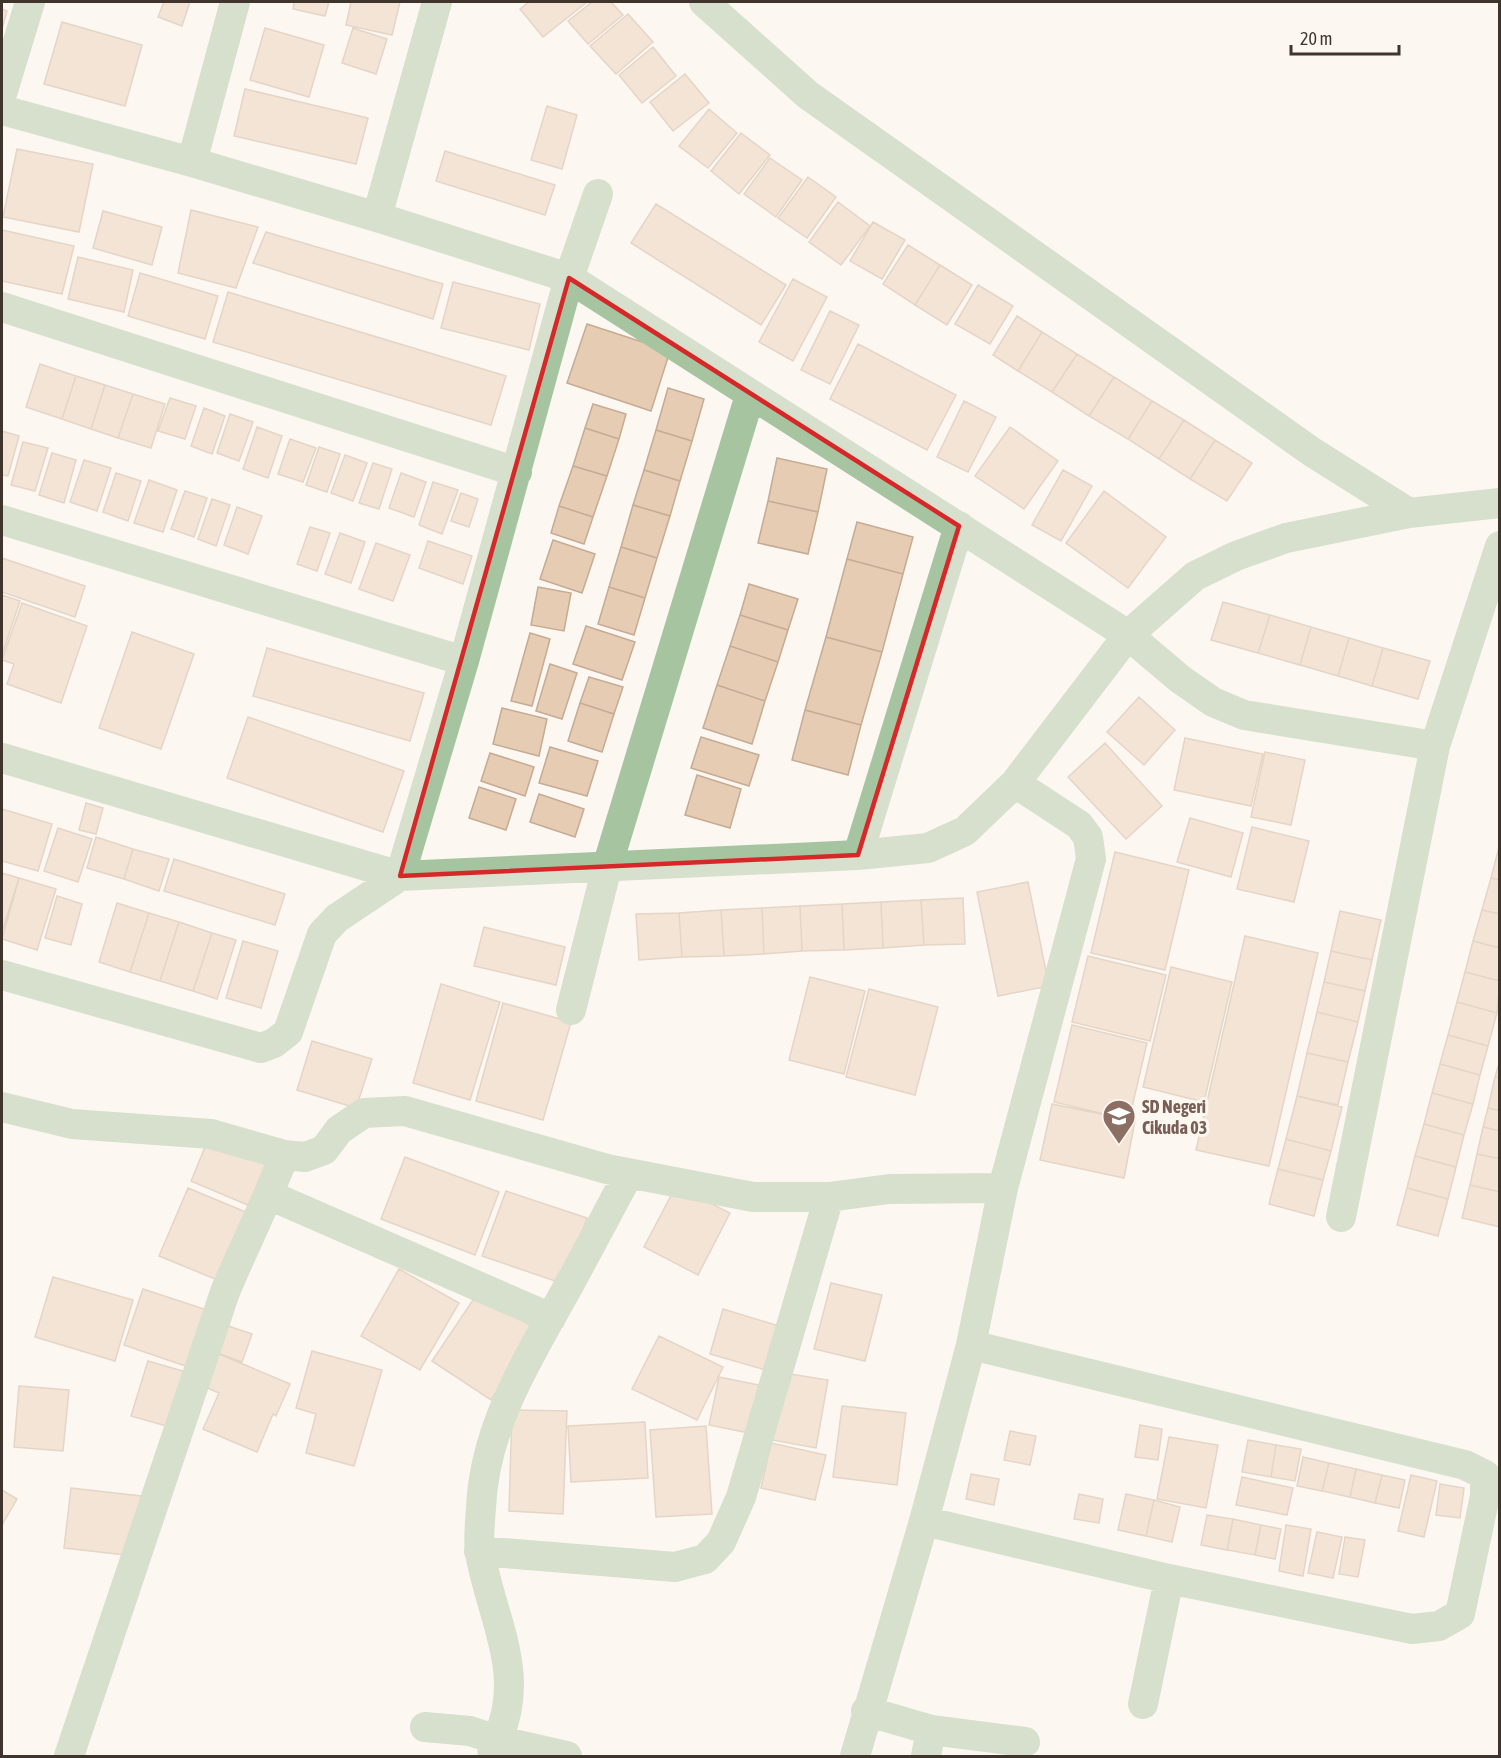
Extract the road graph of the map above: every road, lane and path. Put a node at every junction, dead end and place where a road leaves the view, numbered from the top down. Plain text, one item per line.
1 (30, 2) edge
2 (235, 2) edge
3 (437, 2) edge
4 (704, 2) edge
5 (2, 94) edge
6 (2, 110) edge
7 (192, 162) junction
8 (598, 194) dead end
9 (377, 217) junction
10 (569, 278) junction
11 (2, 307) edge
12 (750, 395) junction
13 (517, 472) junction
14 (1500, 503) edge
15 (1409, 513) junction
16 (2, 520) edge
17 (959, 526) junction
18 (1500, 546) edge
19 (1128, 635) junction
20 (464, 661) junction
21 (1435, 746) junction
22 (2, 758) edge
23 (1015, 783) junction
24 (858, 855) junction
25 (607, 867) junction
26 (400, 876) junction
27 (2, 975) edge
28 (571, 1010) dead end
29 (2, 1107) edge
30 (284, 1155) junction
31 (629, 1173) junction
32 (1003, 1188) junction
33 (269, 1196) junction
34 (829, 1197) junction
35 (1341, 1217) dead end
36 (551, 1318) junction
37 (971, 1345) junction
38 (924, 1521) junction
39 (479, 1551) junction
40 (1170, 1579) junction
41 (1143, 1704) dead end
42 (866, 1711) junction
43 (425, 1726) dead end
44 (1025, 1742) dead end
45 (494, 1743) edge
46 (928, 1743) edge
47 (69, 1756) edge
48 (567, 1756) edge
49 (855, 1756) edge

1 - 5 street
2 - 7 street
3 - 9 street
4 - 15 street
6 - 7 street
7 - 9 street
8 - 10 street
9 - 10 street
10 - 12 street
10 - 13 street
11 - 13 street
12 - 17 street
12 - 25 street
13 - 20 street
14 - 15 street
15 - 19 street
16 - 20 street
17 - 19 street
17 - 24 street
18 - 21 street
19 - 21 street
19 - 23 street
20 - 26 street
21 - 35 street
22 - 26 street
23 - 24 street
23 - 32 street
24 - 25 street
25 - 26 street
25 - 28 street
26 - 27 street
29 - 30 street
30 - 31 street
30 - 33 street
31 - 34 street
31 - 36 street
32 - 34 street
32 - 37 street
33 - 36 street
33 - 47 street
34 - 39 street
36 - 39 street
37 - 38 street
37 - 40 street
38 - 40 street
38 - 42 street
39 - 45 street
40 - 41 street
42 - 46 street
42 - 49 street
43 - 45 street
44 - 46 street
45 - 48 street

